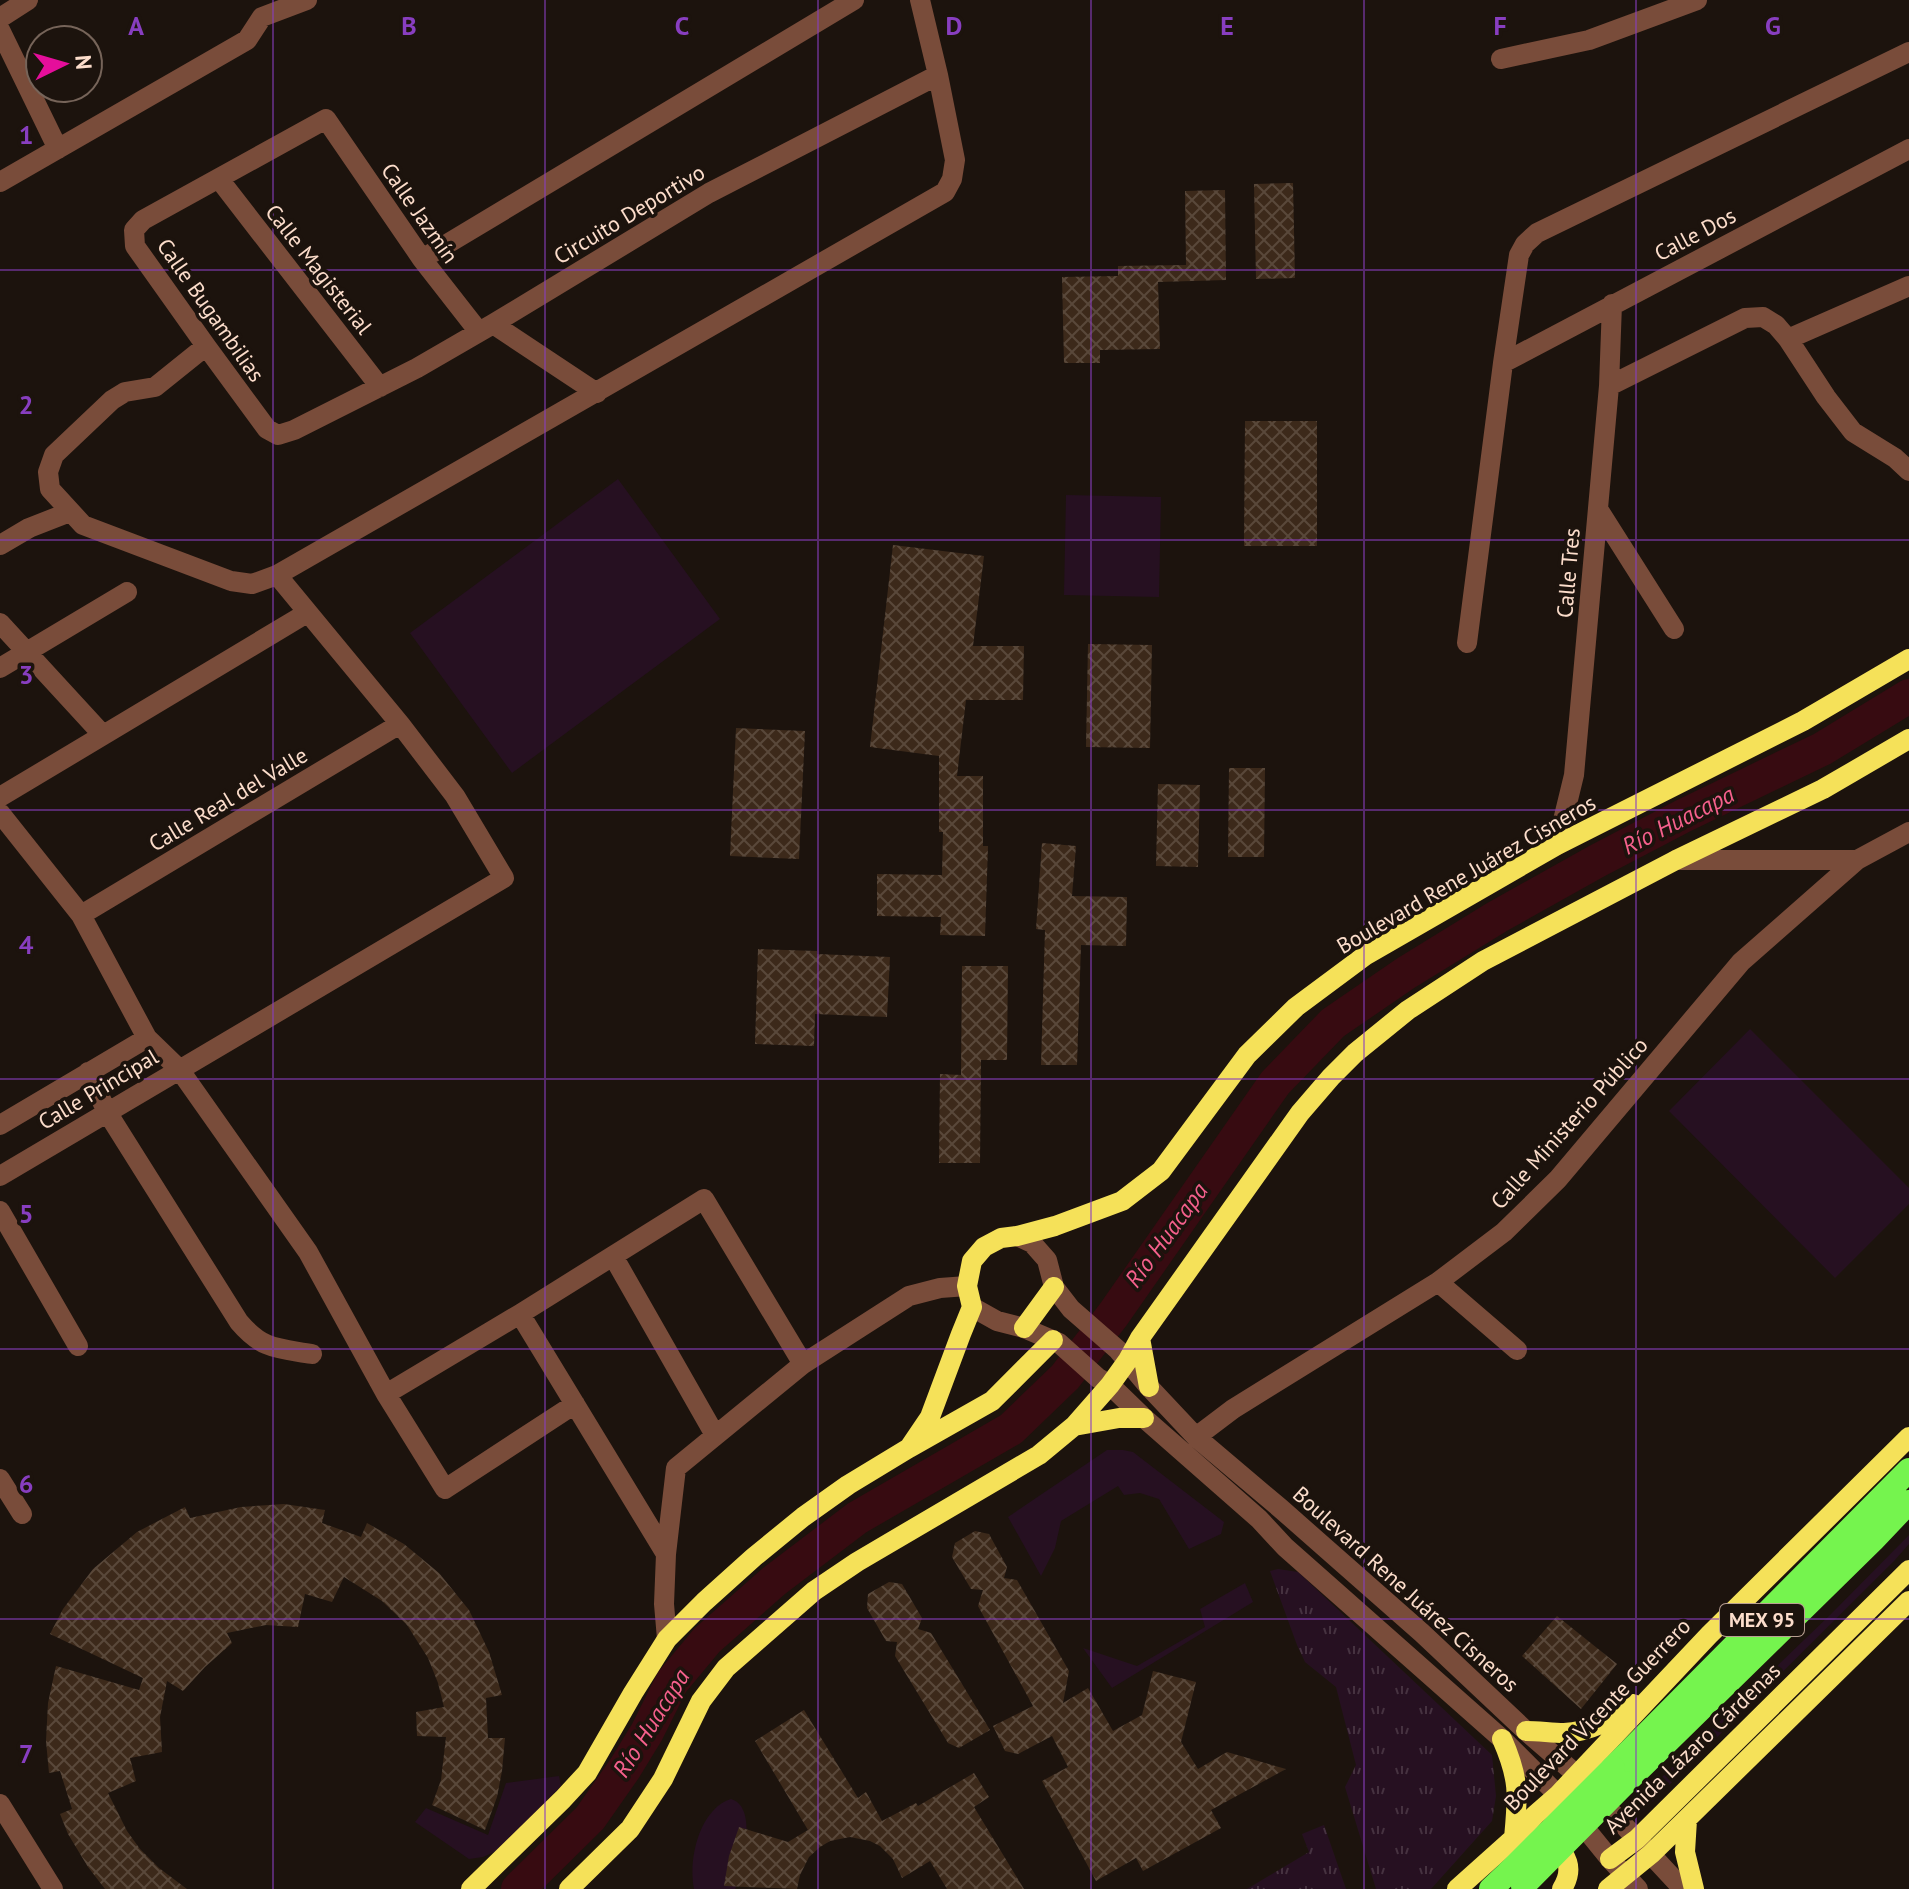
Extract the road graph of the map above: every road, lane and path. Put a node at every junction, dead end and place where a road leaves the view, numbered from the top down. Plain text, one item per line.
1 (28, 0) edge
2 (307, 0) edge
3 (854, 0) edge
4 (920, 0) edge
5 (1697, 0) edge
6 (261, 9) edge
7 (0, 18) edge
8 (0, 30) edge
9 (1909, 52) edge
10 (1501, 59) dead end
11 (938, 75) junction
12 (326, 119) joint
13 (58, 149) junction
14 (1909, 149) edge
15 (219, 179) junction
16 (0, 182) edge
17 (422, 259) junction
18 (1909, 286) edge
19 (1612, 304) junction
20 (486, 328) junction
21 (1788, 339) junction
22 (206, 346) junction
23 (1503, 363) junction
24 (1609, 386) junction
25 (380, 387) junction
26 (597, 393) junction
27 (278, 435) joint
28 (1909, 471) edge
29 (1598, 509) junction
30 (70, 512) junction
31 (0, 545) edge
32 (277, 575) junction
33 (127, 592) dead end
34 (307, 613) junction
35 (0, 623) edge
36 (1674, 629) dead end
37 (1467, 643) dead end
38 (26, 653) junction
39 (1909, 659) edge
40 (0, 668) edge
41 (400, 724) junction
42 (102, 734) junction
43 (1909, 739) edge
44 (0, 797) edge
45 (0, 813) edge
46 (1909, 832) edge
47 (1557, 845) junction
48 (1676, 860) junction
49 (1857, 860) junction
50 (81, 915) junction
51 (147, 1038) junction
52 (179, 1069) junction
53 (88, 1072) junction
54 (107, 1112) junction
55 (0, 1125) edge
56 (0, 1176) edge
57 (0, 1211) edge
58 (1017, 1236) junction
59 (613, 1256) junction
60 (1438, 1282) junction
61 (967, 1286) junction
62 (1054, 1287) junction
63 (972, 1307) junction
64 (520, 1314) junction
65 (1024, 1328) junction
66 (1140, 1338) junction
67 (1056, 1341) junction
68 (78, 1346) dead end
69 (1517, 1350) dead end
70 (312, 1354) dead end
71 (1123, 1355) junction
72 (803, 1364) junction
73 (1104, 1381) junction
74 (1149, 1387) junction
75 (386, 1394) junction
76 (575, 1404) junction
77 (1144, 1418) junction
78 (1074, 1426) junction
79 (715, 1435) junction
80 (1196, 1437) junction
81 (1909, 1437) edge
82 (909, 1448) junction
83 (1909, 1470) edge
84 (0, 1479) edge
85 (1909, 1502) edge
86 (22, 1514) dead end
87 (666, 1554) junction
88 (1909, 1570) edge
89 (1909, 1601) edge
90 (667, 1639) junction
91 (1658, 1689) junction
92 (1526, 1731) junction
93 (1502, 1739) junction
94 (1577, 1775) junction
95 (1619, 1776) junction
96 (1558, 1795) junction
97 (0, 1804) edge
98 (1687, 1820) junction
99 (1519, 1832) junction
100 (1637, 1839) junction
101 (1651, 1854) junction
102 (1624, 1874) edge
103 (1517, 1882) edge
104 (53, 1889) edge
105 (471, 1889) edge
106 (569, 1889) edge
107 (1457, 1889) edge
108 (1491, 1889) edge
109 (1562, 1889) edge
110 (1608, 1889) edge
111 (1683, 1889) edge
112 (1694, 1889) edge

1 - 7 street
2 - 6 street
3 - 17 street
4 - 11 street
5 - 10 street
6 - 13 street
8 - 13 street
9 - 23 street
11 - 20 street, Circuito Deportivo
11 - 26 street
12 - 15 street, Calle Bugambilias
12 - 17 street, Calle Jazmín
13 - 16 street
14 - 19 street, Calle Dos
15 - 22 street, Calle Bugambilias
15 - 25 street, Calle Magisterial
17 - 20 street, Calle Jazmín
18 - 21 street
19 - 23 street, Calle Dos
19 - 24 street, Calle Tres
20 - 25 street, Circuito Deportivo
20 - 26 street, Calle Jazmín
21 - 24 street
21 - 28 street
22 - 27 street, Calle Bugambilias
22 - 30 street
23 - 37 street
24 - 29 street, Calle Tres
25 - 27 street, Circuito Deportivo
26 - 32 street
29 - 36 street
29 - 47 street, Calle Tres
30 - 31 street
30 - 32 street
32 - 34 street
33 - 38 street
34 - 41 street
34 - 42 street
35 - 38 street
38 - 40 street
38 - 42 street
39 - 47 main road, Boulevard Rene Juárez Cisneros
41 - 50 street, Calle Real del Valle
41 - 52 street, Calle Principal
42 - 44 street
43 - 48 main road
45 - 50 street
46 - 49 street, Calle Ministerio Público
47 - 58 main road, Boulevard Rene Juárez Cisneros
48 - 49 street
48 - 66 main road
49 - 60 street, Calle Ministerio Público
50 - 51 street
51 - 52 street
51 - 53 street, Calle Principal
52 - 54 street, Calle Principal
52 - 75 street
53 - 54 street
53 - 55 street, Calle Principal
54 - 56 street, Calle Principal
54 - 70 street
57 - 68 street
58 - 61 main road, Boulevard Rene Juárez Cisneros
58 - 62 street, Boulevard Rene Juárez Cisneros
59 - 64 street
59 - 72 street
59 - 79 street
60 - 69 street
60 - 80 street, Calle Ministerio Público
61 - 63 main road
61 - 72 street
62 - 65 main road
62 - 71 street, Boulevard Rene Juárez Cisneros
63 - 65 street
63 - 82 main road
64 - 75 street
64 - 76 street
65 - 67 street
66 - 71 main road
66 - 74 main road
67 - 73 street
67 - 82 main road
71 - 73 main road
71 - 74 street, Boulevard Rene Juárez Cisneros
72 - 79 street
73 - 77 street
73 - 78 main road
74 - 80 street, Boulevard Rene Juárez Cisneros
75 - 76 street
76 - 87 street
77 - 78 main road
77 - 93 street
78 - 106 main road
79 - 87 street
80 - 92 street, Boulevard Rene Juárez Cisneros
81 - 91 main road, Boulevard Vicente Guerrero
82 - 90 main road
83 - 95 highway, MEX 95
84 - 86 street
85 - 95 highway, MEX 95
87 - 90 street
88 - 100 main road, Avenida Lázaro Cárdenas
89 - 98 main road, Avenida Lázaro Cárdenas
90 - 105 main road
91 - 92 main road
91 - 94 main road, Boulevard Vicente Guerrero
92 - 94 street, Boulevard Rene Juárez Cisneros
93 - 96 street
93 - 99 main road
94 - 96 main road, Boulevard Vicente Guerrero
94 - 100 street, Boulevard Rene Juárez Cisneros
95 - 103 highway, MEX 95, bridge
96 - 99 main road, Boulevard Vicente Guerrero
96 - 102 street
97 - 104 street
98 - 101 main road, Avenida Lázaro Cárdenas
98 - 112 main road
99 - 107 main road, Boulevard Vicente Guerrero
99 - 109 main road
100 - 101 street, Boulevard Rene Juárez Cisneros
100 - 102 main road, Avenida Lázaro Cárdenas
101 - 102 main road, Avenida Lázaro Cárdenas
101 - 111 street, Boulevard Rene Juárez Cisneros
102 - 110 main road
103 - 108 highway, MEX 95

